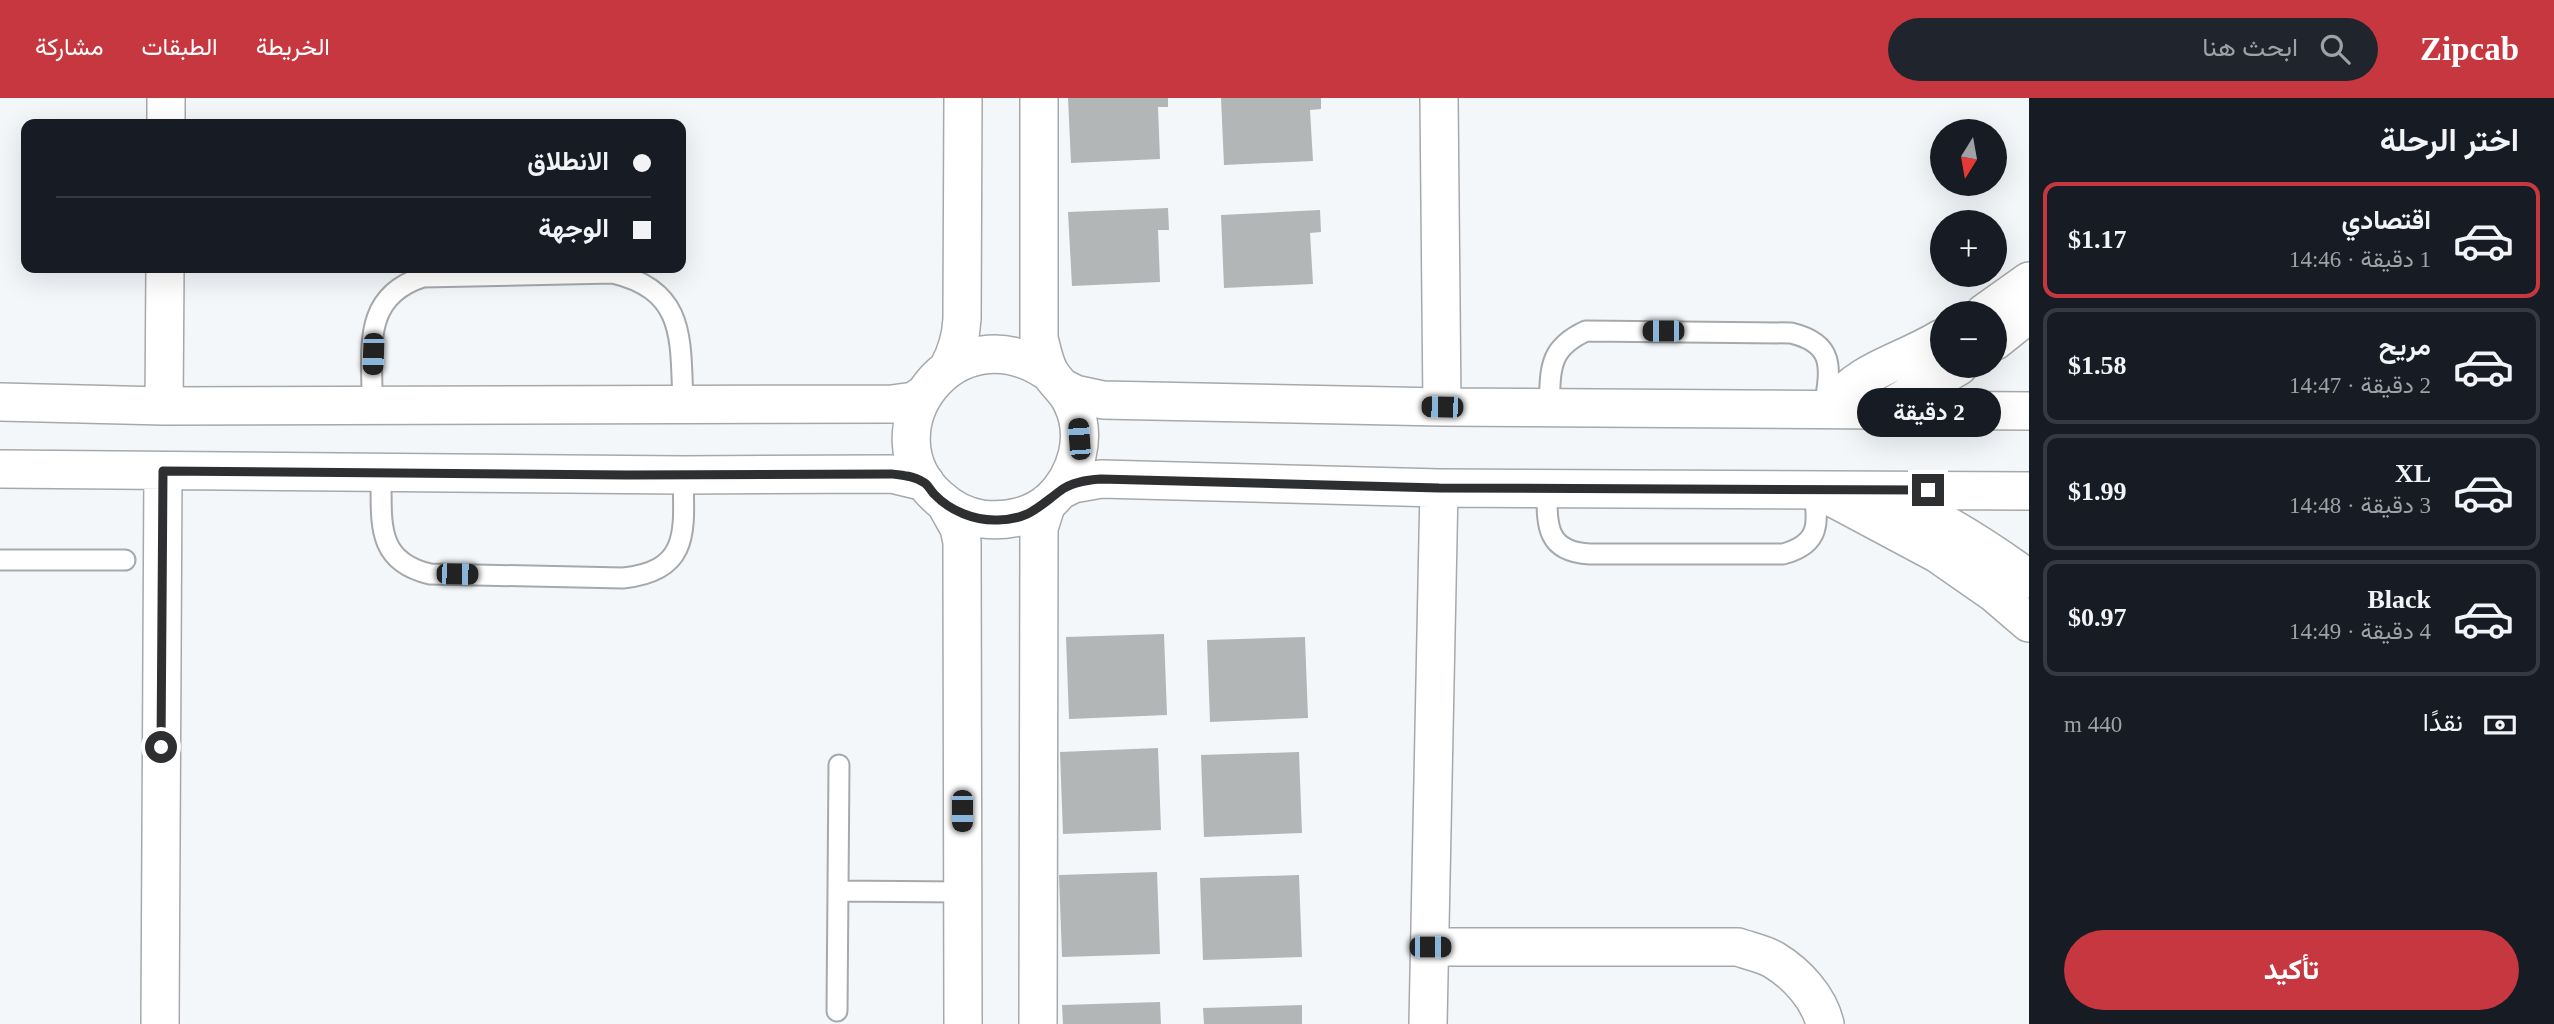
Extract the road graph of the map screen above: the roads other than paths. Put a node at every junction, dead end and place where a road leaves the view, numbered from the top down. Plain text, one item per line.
1 (166, 98) edge
2 (963, 98) edge
3 (1039, 98) edge
4 (1439, 98) edge
5 (166, 119) edge
6 (165, 273) edge
7 (2029, 281) edge
8 (2001, 301) edge
9 (2029, 314) edge
10 (2007, 331) edge
11 (1930, 344) edge
12 (948, 369) junction
13 (1939, 378) edge
14 (1057, 381) junction
15 (923, 395) junction
16 (0, 402) edge
17 (683, 403) junction
18 (372, 405) junction
19 (164, 406) junction
20 (1442, 407) junction
21 (1549, 408) junction
22 (1826, 410) junction
23 (1884, 411) junction
24 (2029, 411) edge
25 (0, 469) edge
26 (163, 471) junction
27 (381, 473) junction
28 (683, 475) junction
29 (1439, 488) junction
30 (1547, 488) junction
31 (1814, 489) junction
32 (1878, 490) junction
33 (2029, 491) edge
34 (935, 493) junction
35 (1054, 496) junction
36 (0, 560) edge
37 (125, 560) dead end
38 (2029, 579) edge
39 (2029, 622) edge
40 (839, 765) dead end
41 (838, 891) junction
42 (962, 892) junction
43 (1430, 947) junction
44 (837, 1011) dead end
45 (160, 1024) edge
46 (963, 1024) edge
47 (1038, 1024) edge
48 (1428, 1024) edge
49 (1825, 1024) edge

1 - 5 street
2 - 12 street
3 - 14 street
4 - 20 street
6 - 19 street
7 - 8 street
9 - 10 street
11 - 22 street
12 - 14 street
12 - 15 street
13 - 23 street
14 - 20 street
14 - 35 street
15 - 17 street
15 - 34 street
16 - 19 street
17 - 18 street
17 - 18 lane
18 - 19 street
20 - 21 street
21 - 22 street
21 - 22 lane
22 - 23 street
23 - 24 street
25 - 26 street
26 - 27 street
26 - 45 street
27 - 28 street
27 - 28 lane
28 - 34 street
29 - 30 street
29 - 35 street
29 - 43 street
30 - 31 street
30 - 31 lane
31 - 32 street
31 - 39 street
32 - 33 street
32 - 38 street
34 - 35 street
34 - 42 street
35 - 47 street
36 - 37 lane
40 - 41 lane
41 - 42 lane
41 - 44 lane
42 - 46 street
43 - 48 street
43 - 49 street

